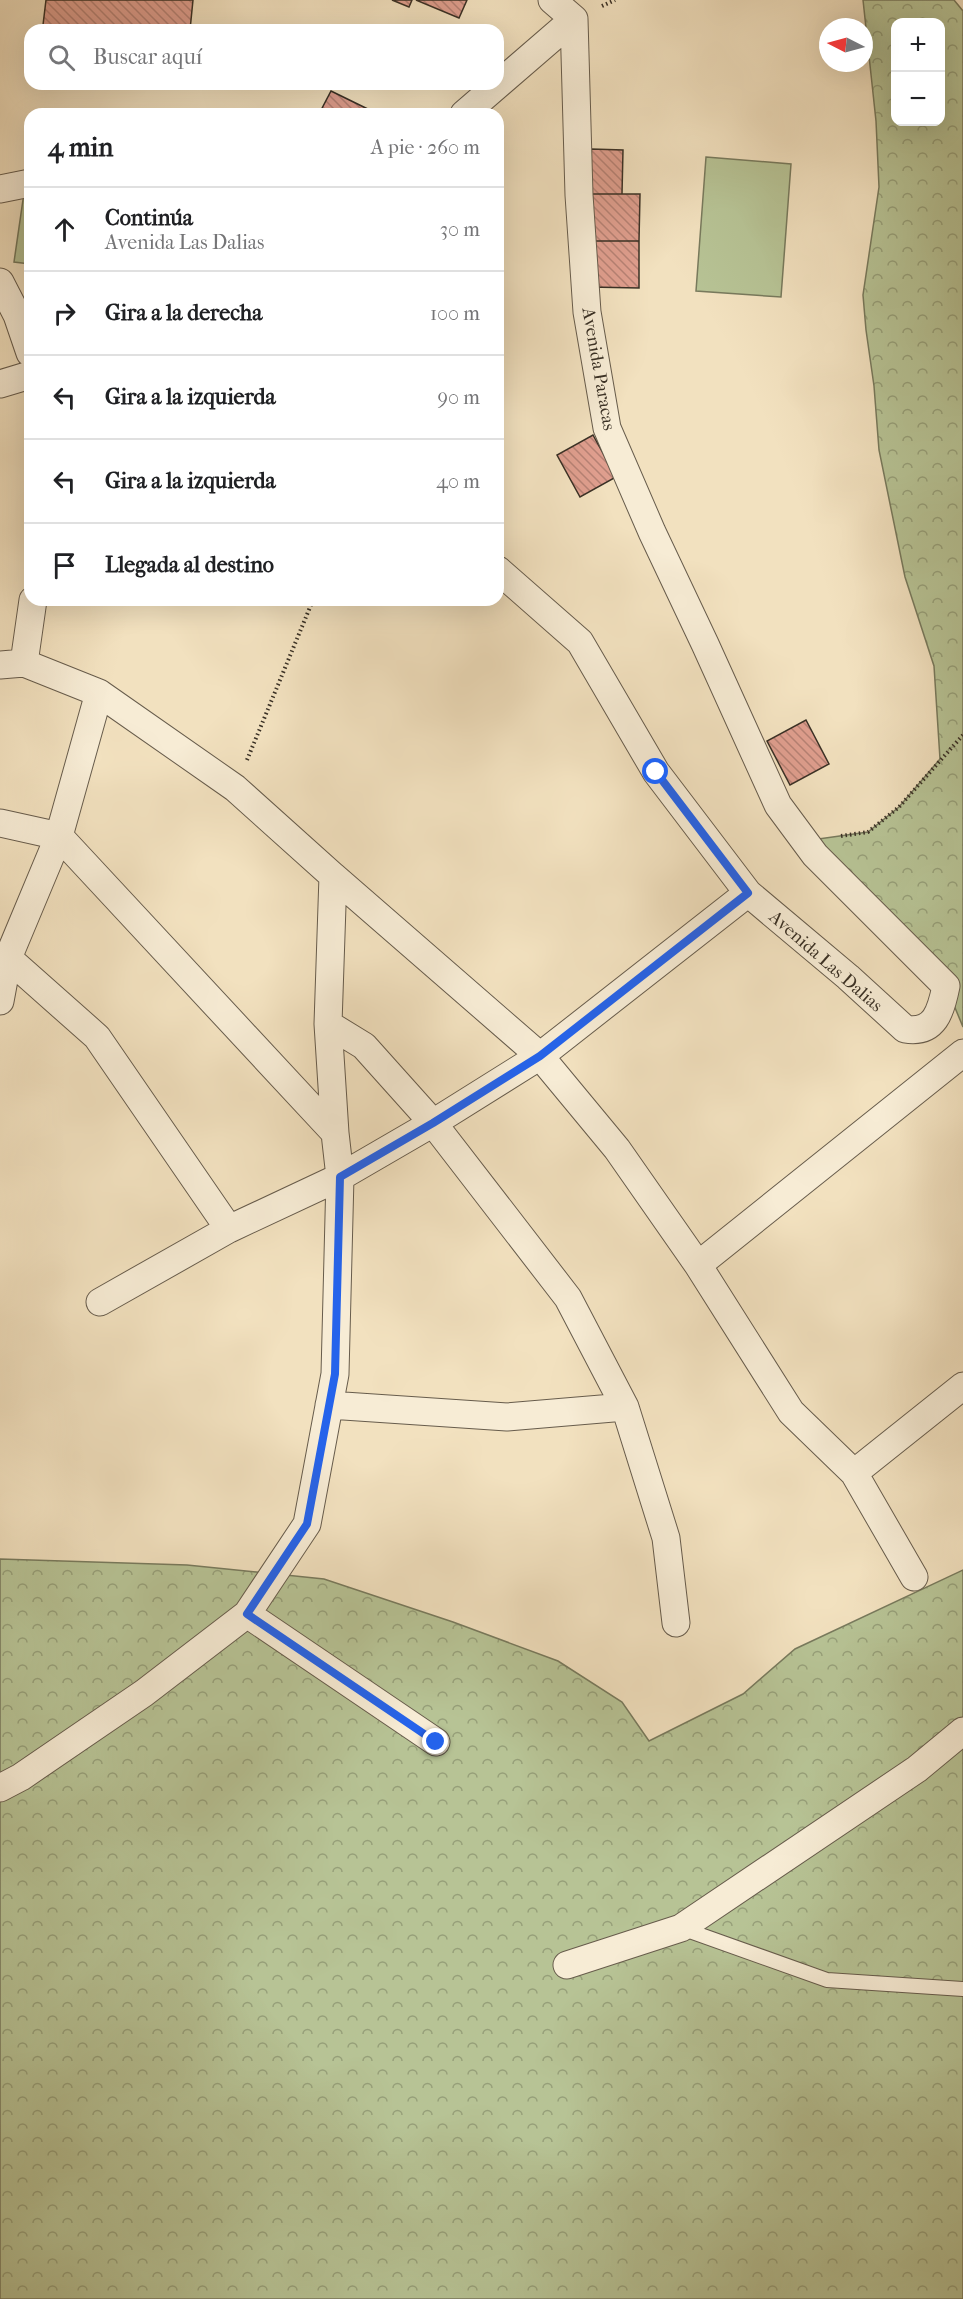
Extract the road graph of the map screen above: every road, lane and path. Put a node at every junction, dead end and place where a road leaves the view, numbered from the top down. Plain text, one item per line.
1 (552, 0) edge
2 (574, 19) junction
3 (504, 79) edge
4 (492, 90) edge
5 (471, 108) edge
6 (24, 184) edge
7 (0, 189) edge
8 (0, 282) edge
9 (24, 335) edge
10 (24, 377) edge
11 (0, 384) edge
12 (504, 575) edge
13 (31, 606) edge
14 (311, 606) edge
15 (12, 664) edge
16 (99, 693) junction
17 (963, 735) edge
18 (235, 788) junction
19 (0, 823) edge
20 (59, 836) junction
21 (804, 841) junction
22 (333, 876) junction
23 (748, 893) junction
24 (8, 958) junction
25 (0, 1000) edge
26 (934, 1022) junction
27 (328, 1024) junction
28 (963, 1053) edge
29 (540, 1056) junction
30 (433, 1123) junction
31 (335, 1133) junction
32 (340, 1177) junction
33 (229, 1229) junction
34 (698, 1265) junction
35 (100, 1302) dead end
36 (963, 1386) edge
37 (329, 1405) junction
38 (625, 1407) junction
39 (854, 1473) junction
40 (914, 1577) dead end
41 (247, 1614) junction
42 (676, 1623) dead end
43 (963, 1731) edge
44 (436, 1742) dead end
45 (0, 1788) edge
46 (681, 1928) junction
47 (567, 1965) dead end
48 (963, 1989) edge

1 - 2 street
2 - 3 street
2 - 21 street, Avenida Paracas
4 - 5 street
6 - 7 street
8 - 9 street
10 - 11 street
12 - 23 street, Avenida Las Dalias
13 - 15 street
14 - 18 path
15 - 16 street
16 - 18 street
16 - 20 street
17 - 21 path
18 - 22 street
19 - 20 street
20 - 24 street
20 - 31 street
21 - 26 street
22 - 27 street
22 - 29 street
23 - 26 street, Avenida Las Dalias
23 - 29 street
24 - 25 street
24 - 33 street
26 - 28 street
27 - 30 street
27 - 31 street
28 - 34 street
29 - 30 street
29 - 34 street
30 - 32 street
30 - 38 street
31 - 32 street
32 - 33 street
32 - 37 street
33 - 35 street
34 - 39 street
36 - 39 street
37 - 38 street
37 - 41 street
38 - 42 street
39 - 40 street
41 - 44 street
41 - 45 street
43 - 46 street
46 - 47 street
46 - 48 lane

